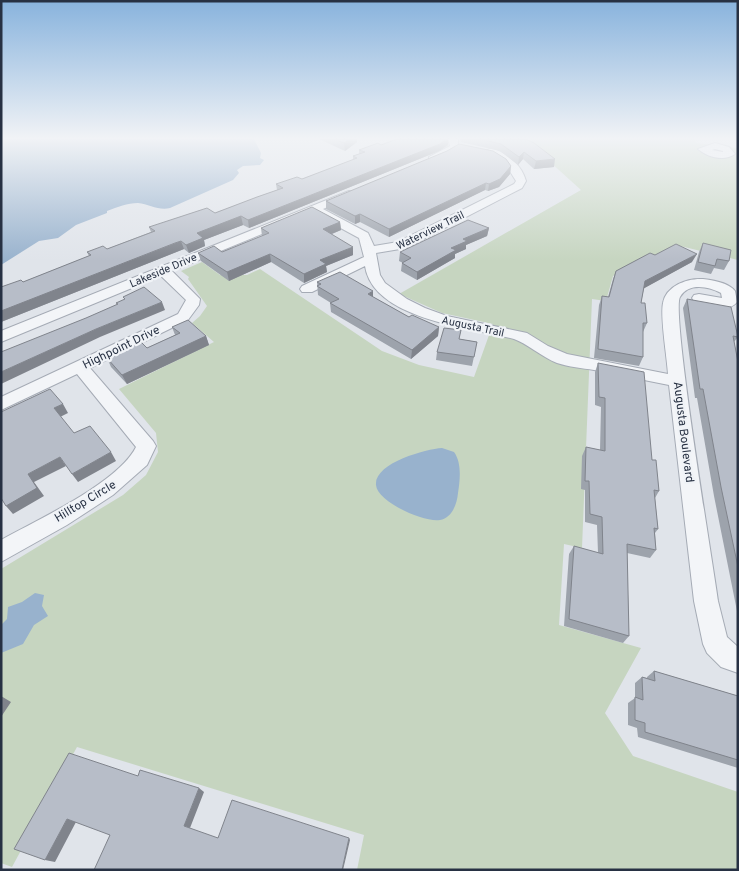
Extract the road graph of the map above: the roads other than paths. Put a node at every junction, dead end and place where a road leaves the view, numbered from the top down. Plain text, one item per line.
1 (521, 180) edge
2 (358, 190) edge
3 (314, 209) junction
4 (370, 254) junction
5 (162, 270) junction
6 (307, 289) dead end
7 (699, 298) dead end
8 (1, 337) edge
9 (80, 367) junction
10 (677, 381) junction
11 (1, 404) edge
12 (1, 552) edge
13 (738, 660) edge

1 - 4 street, Waterview Trail
2 - 3 street, Lakeside Drive
3 - 4 street, Augusta Trail
3 - 5 street, Lakeside Drive
4 - 6 street, Waterview Trail
4 - 10 street, Augusta Trail
5 - 8 street, Lakeside Drive
5 - 9 street, Highpoint Drive
7 - 10 street, Augusta Boulevard
9 - 11 street, Highpoint Drive
9 - 12 street, Hilltop Circle
10 - 13 street, Augusta Boulevard

